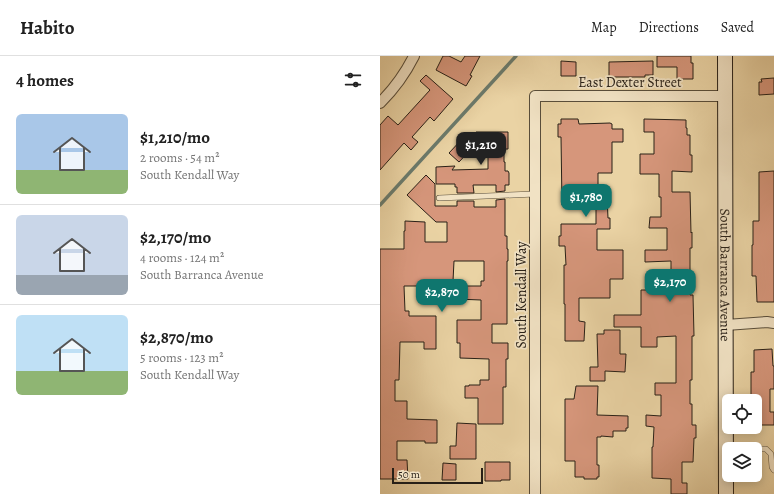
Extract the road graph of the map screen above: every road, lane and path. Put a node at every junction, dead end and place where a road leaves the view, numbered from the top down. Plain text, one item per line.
1 (414, 56) edge
2 (725, 56) edge
3 (535, 96) joint
4 (725, 96) junction
5 (380, 103) edge
6 (535, 194) junction
7 (439, 198) dead end
8 (774, 323) edge
9 (726, 325) junction
10 (726, 442) edge
11 (762, 449) edge
12 (774, 470) edge
13 (726, 482) edge
14 (535, 494) edge
15 (726, 494) edge

1 - 5 street
2 - 4 main road, South Barranca Avenue
3 - 4 street, East Dexter Street
3 - 6 street, South Kendall Way
4 - 9 main road, South Barranca Avenue
6 - 7 lane
6 - 14 street, South Kendall Way
8 - 9 street
9 - 10 main road, South Barranca Avenue
11 - 12 lane
13 - 15 main road, South Barranca Avenue

